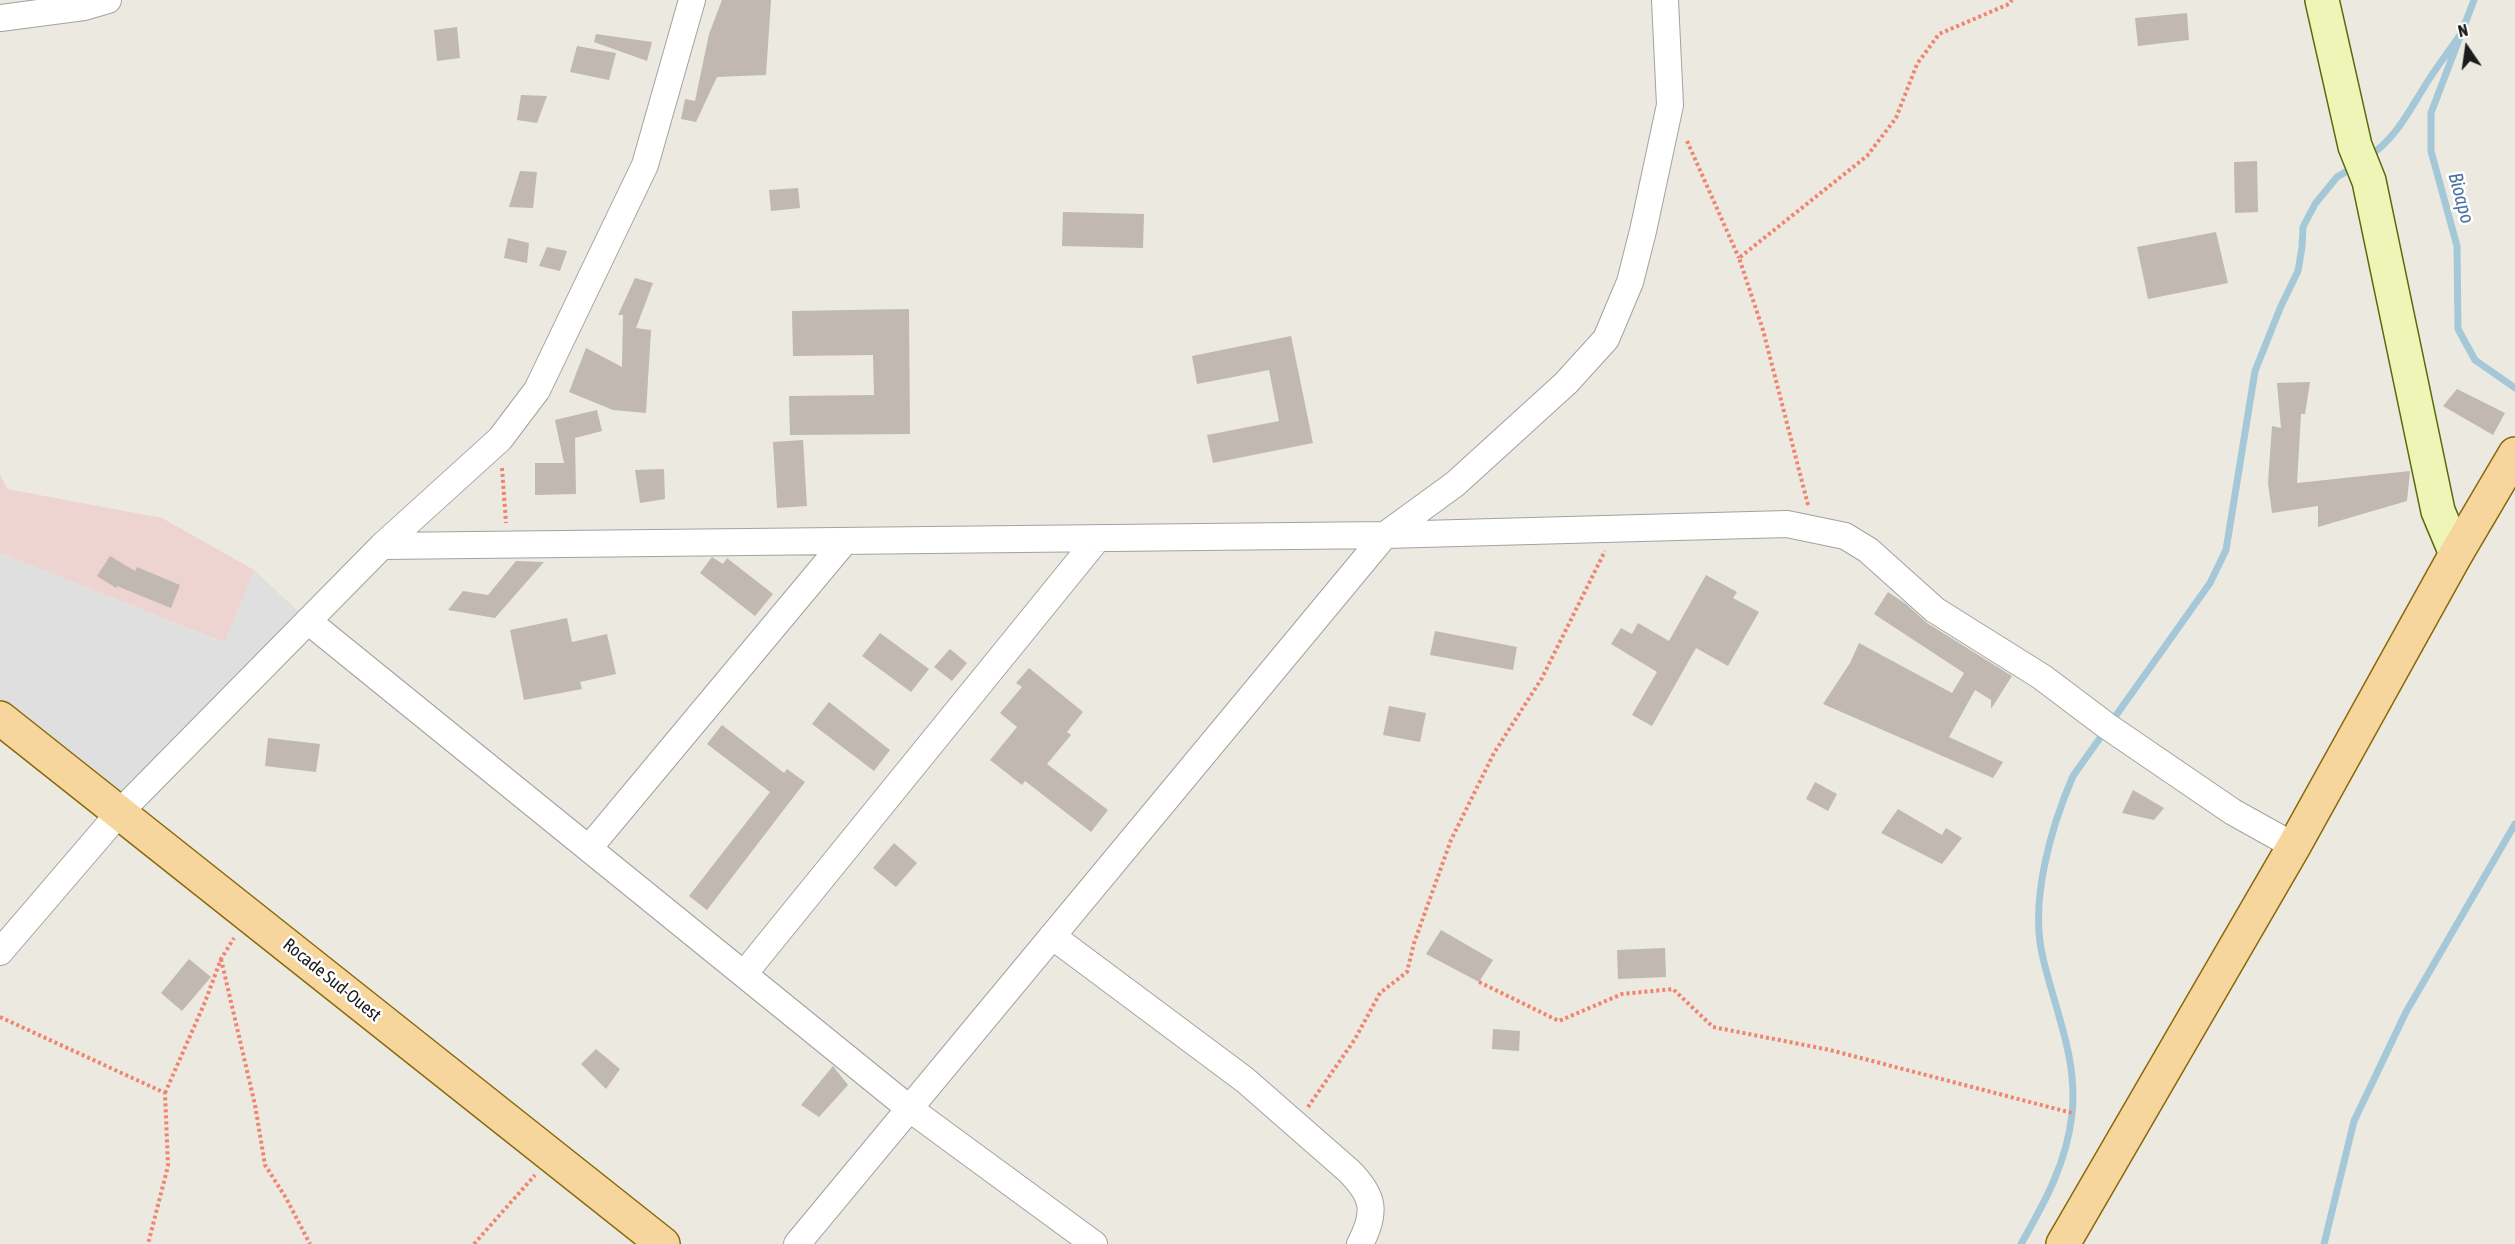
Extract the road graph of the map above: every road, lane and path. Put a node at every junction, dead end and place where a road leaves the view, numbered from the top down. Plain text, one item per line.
1 (108, 0) edge
2 (692, 0) edge
3 (1665, 0) edge
4 (2012, 0) edge
5 (2322, 0) edge
6 (83, 4) edge
7 (0, 18) edge
8 (1670, 105) junction
9 (1739, 258) junction
10 (500, 439) junction
11 (2515, 454) edge
12 (1814, 528) junction
13 (1616, 530) junction
14 (1385, 535) junction
15 (1098, 538) junction
16 (845, 541) junction
17 (508, 545) junction
18 (382, 546) junction
19 (2456, 554) junction
20 (308, 621) junction
21 (0, 718) edge
22 (120, 812) junction
23 (2294, 846) junction
24 (589, 848) junction
25 (249, 914) junction
26 (1052, 936) junction
27 (0, 952) edge
28 (221, 959) junction
29 (744, 974) junction
30 (1479, 982) dead end
31 (0, 1017) edge
32 (165, 1093) junction
33 (910, 1109) junction
34 (2072, 1113) dead end
35 (1295, 1125) junction
36 (552, 1156) junction
37 (148, 1244) edge
38 (310, 1244) edge
39 (474, 1244) edge
40 (663, 1244) edge
41 (797, 1244) edge
42 (1094, 1244) edge
43 (1360, 1244) edge
44 (2063, 1244) edge

1 - 6 street
2 - 10 street
3 - 8 street
4 - 9 path
5 - 19 street
6 - 7 street
8 - 9 path
8 - 14 street
9 - 12 path
10 - 17 path
10 - 18 street
11 - 19 main road
12 - 13 street
12 - 23 street
13 - 14 street
13 - 35 path
14 - 15 street
14 - 26 street
15 - 16 street
15 - 29 street
16 - 17 street
16 - 24 street
17 - 18 street
18 - 20 street
19 - 23 main road
20 - 22 street
20 - 24 street
21 - 22 main road, Rocade Sud-Ouest
22 - 25 main road, Rocade Sud-Ouest
22 - 27 street
23 - 44 main road
24 - 29 street
25 - 28 path
25 - 36 main road, Rocade Sud-Ouest
26 - 33 street
26 - 35 street
28 - 32 path
28 - 38 path
29 - 33 street
30 - 34 path
31 - 32 path
32 - 37 path
33 - 41 street
33 - 42 street
35 - 43 street
36 - 39 path
36 - 40 main road, Rocade Sud-Ouest

